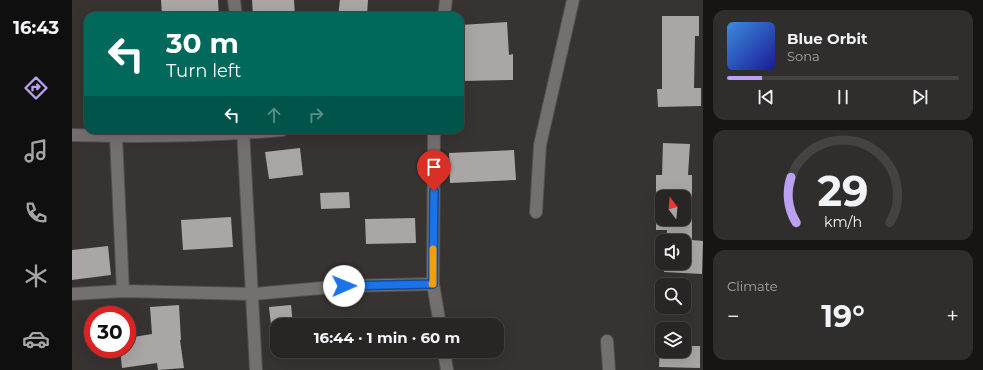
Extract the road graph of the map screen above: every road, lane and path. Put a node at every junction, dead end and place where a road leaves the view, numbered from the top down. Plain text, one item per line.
1 (234, 0) edge
2 (446, 0) edge
3 (573, 0) edge
4 (236, 12) edge
5 (444, 12) edge
6 (180, 134) edge
7 (243, 134) edge
8 (434, 134) edge
9 (72, 135) edge
10 (116, 136) junction
11 (536, 212) dead end
12 (433, 284) junction
13 (123, 291) junction
14 (72, 294) edge
15 (253, 294) junction
16 (439, 318) edge
17 (607, 341) dead end
18 (445, 358) edge
19 (256, 370) edge
20 (447, 370) edge
21 (609, 370) edge

1 - 4 street
2 - 5 street
3 - 11 street
6 - 10 street
7 - 15 street
8 - 12 street
9 - 10 street
10 - 13 street
12 - 15 street
12 - 16 street
13 - 14 street
13 - 15 street
15 - 19 street
17 - 21 street
18 - 20 street

